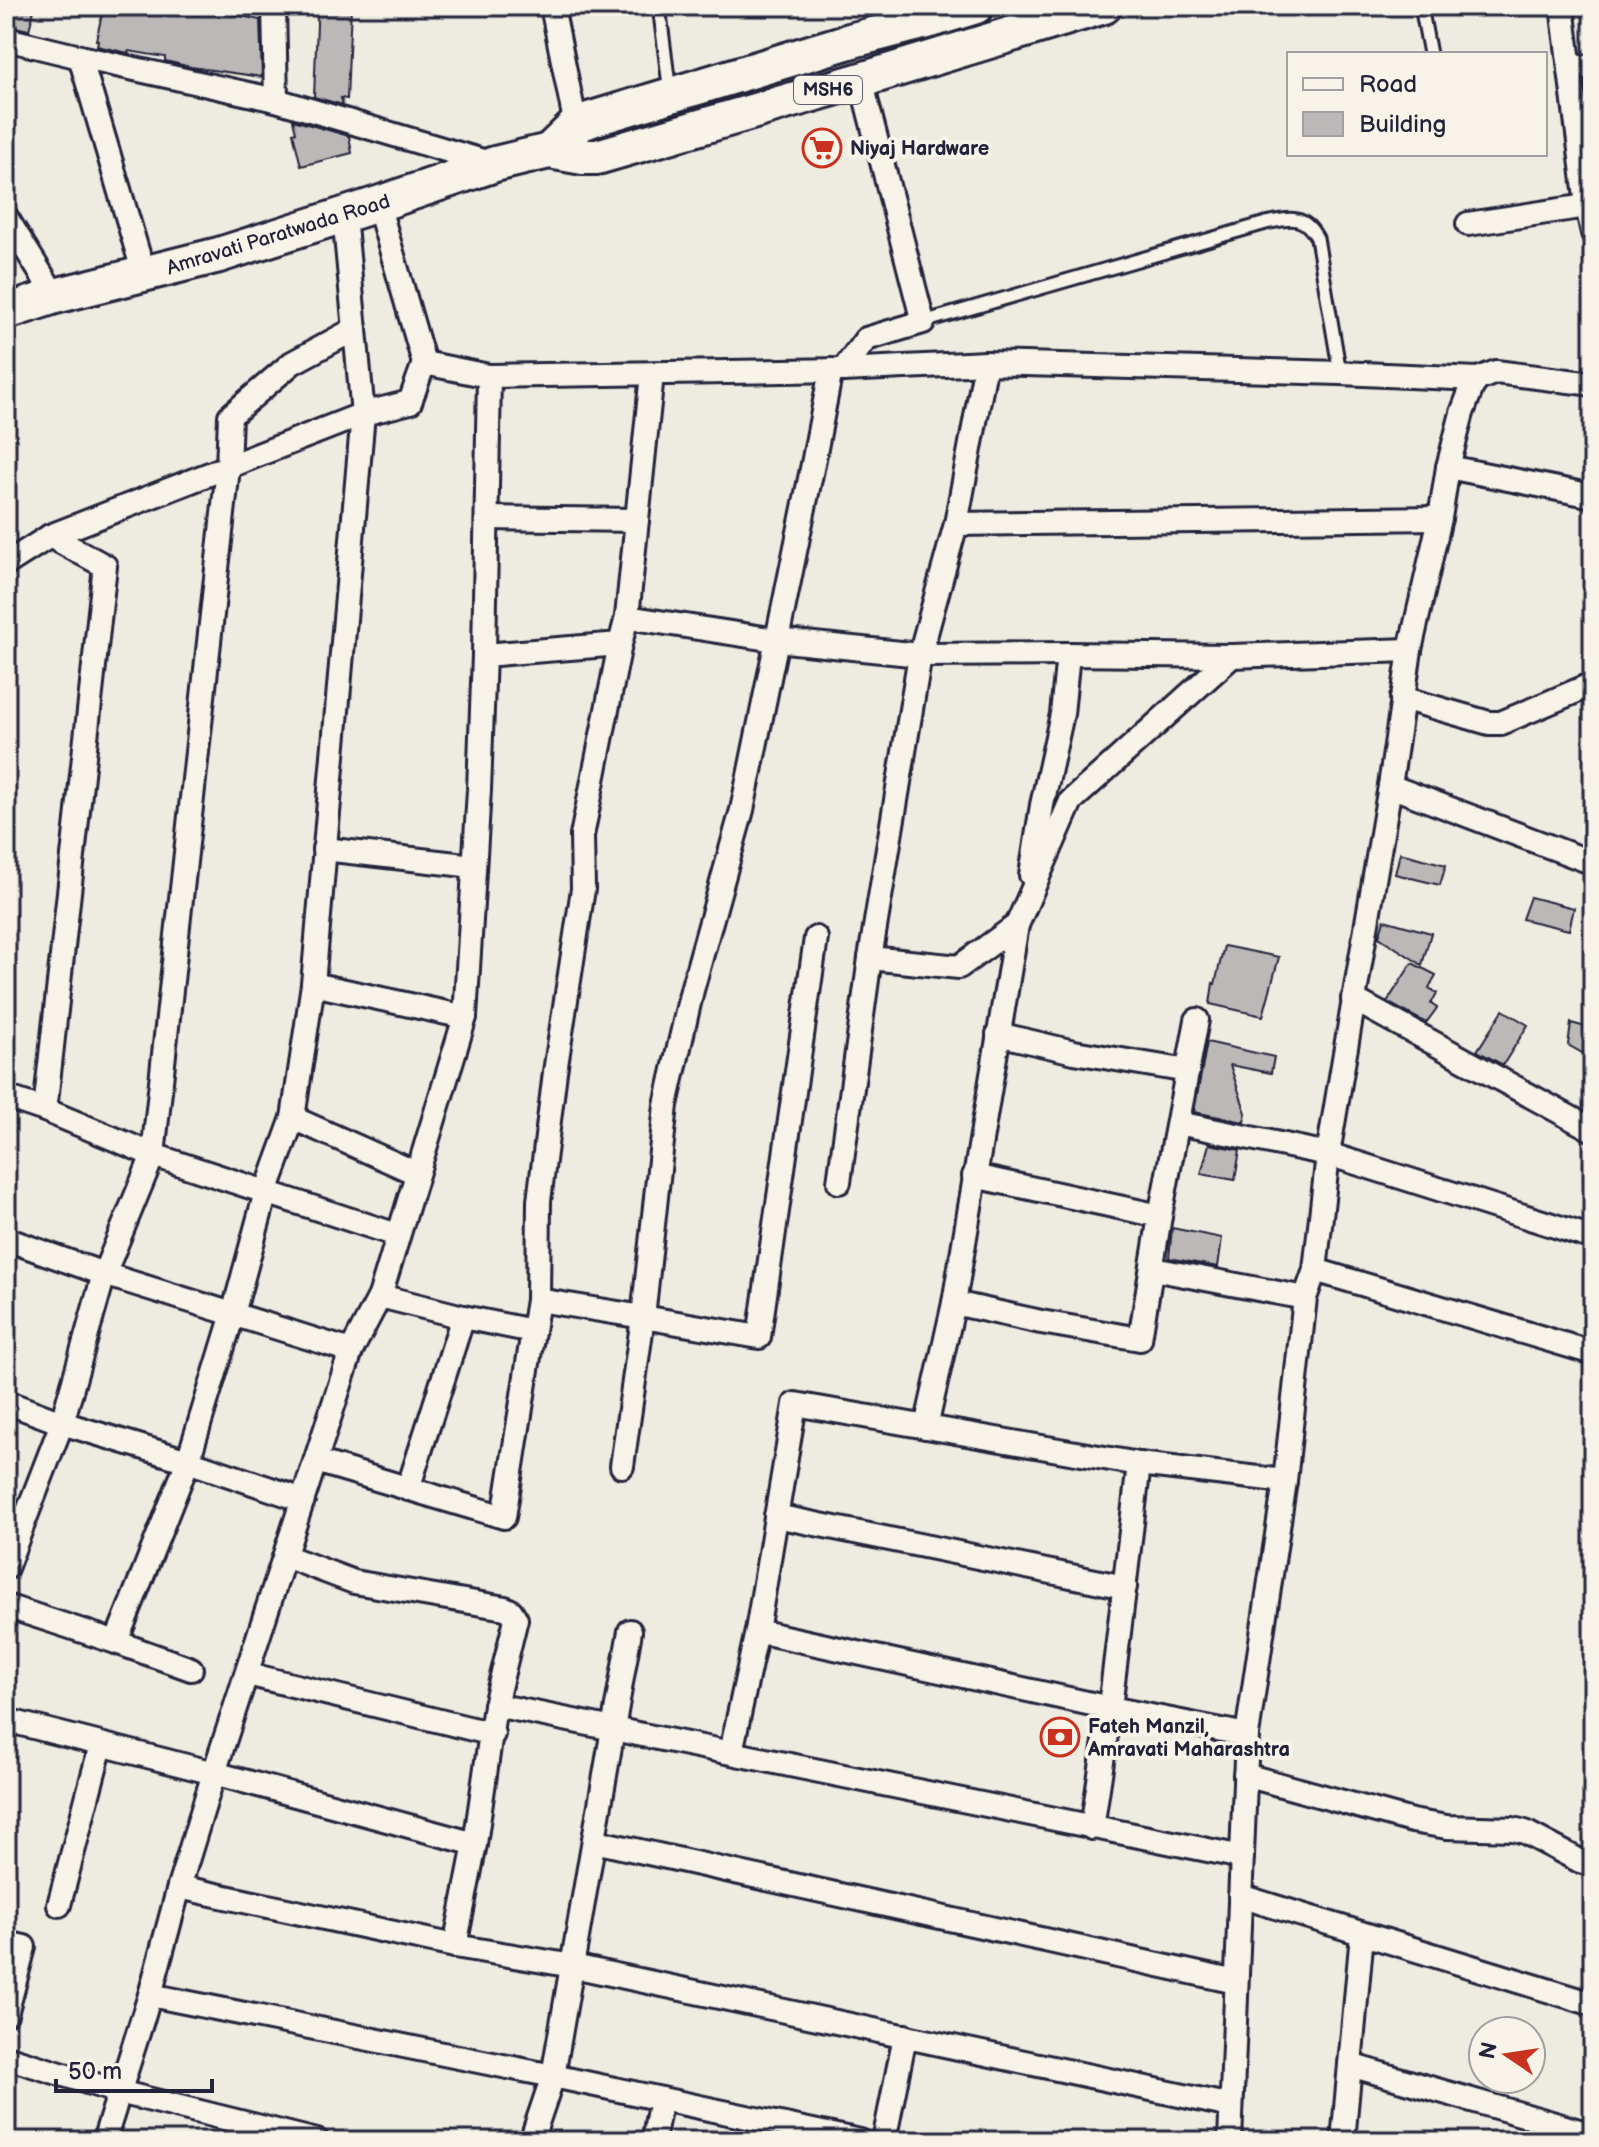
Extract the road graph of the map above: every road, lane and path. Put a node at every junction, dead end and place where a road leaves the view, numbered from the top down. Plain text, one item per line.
1 (274, 6) edge
2 (552, 6) edge
3 (659, 6) edge
4 (976, 6) edge
5 (1104, 6) edge
6 (1421, 6) edge
7 (1562, 6) edge
8 (934, 13) edge
9 (6, 39) edge
10 (1430, 52) edge
11 (80, 57) junction
12 (1593, 66) edge
13 (1570, 68) junction
14 (861, 80) junction
15 (671, 95) junction
16 (276, 100) junction
17 (579, 141) junction
18 (495, 164) junction
19 (378, 204) junction
20 (1590, 206) edge
21 (344, 215) junction
22 (6, 217) edge
23 (1468, 224) dead end
24 (1593, 233) edge
25 (144, 274) junction
26 (55, 296) junction
27 (6, 312) edge
28 (923, 322) junction
29 (355, 329) junction
30 (424, 363) junction
31 (986, 363) junction
32 (837, 370) junction
33 (1340, 373) junction
34 (652, 374) junction
35 (489, 376) junction
36 (1478, 379) junction
37 (1593, 384) edge
38 (363, 414) junction
39 (1448, 467) junction
40 (228, 468) junction
41 (1593, 496) edge
42 (487, 518) junction
43 (1440, 518) junction
44 (637, 520) junction
45 (956, 524) junction
46 (50, 536) junction
47 (6, 564) edge
48 (627, 617) junction
49 (776, 640) junction
50 (620, 644) junction
51 (1410, 650) junction
52 (1068, 654) junction
53 (484, 655) junction
54 (920, 655) junction
55 (1232, 656) junction
56 (1593, 684) edge
57 (1402, 698) junction
58 (1390, 786) junction
59 (324, 849) junction
60 (1593, 863) edge
61 (474, 866) junction
62 (1028, 896) junction
63 (1017, 925) junction
64 (816, 938) dead end
65 (870, 958) junction
66 (313, 984) junction
67 (1353, 999) junction
68 (465, 1017) junction
69 (1197, 1020) dead end
70 (998, 1034) junction
71 (1188, 1071) junction
72 (6, 1097) edge
73 (45, 1110) junction
74 (293, 1118) junction
75 (1178, 1123) junction
76 (1593, 1130) edge
77 (1328, 1154) junction
78 (153, 1155) junction
79 (416, 1173) junction
80 (974, 1176) junction
81 (839, 1182) dead end
82 (266, 1192) junction
83 (1160, 1216) junction
84 (397, 1235) junction
85 (1593, 1238) edge
86 (6, 1239) edge
87 (1153, 1269) junction
88 (1315, 1270) junction
89 (104, 1274) junction
90 (380, 1296) junction
91 (1305, 1298) junction
92 (538, 1300) junction
93 (954, 1303) junction
94 (233, 1314) junction
95 (463, 1317) junction
96 (643, 1317) junction
97 (533, 1331) junction
98 (351, 1351) junction
99 (1593, 1353) edge
100 (6, 1402) edge
101 (62, 1423) junction
102 (926, 1427) junction
103 (188, 1461) junction
104 (316, 1461) junction
105 (1139, 1464) junction
106 (622, 1466) dead end
107 (1285, 1481) junction
108 (408, 1489) junction
109 (303, 1500) junction
110 (776, 1516) junction
111 (285, 1556) junction
112 (6, 1568) edge
113 (1125, 1587) junction
114 (6, 1606) edge
115 (630, 1631) dead end
116 (757, 1631) junction
117 (116, 1642) junction
118 (191, 1669) dead end
119 (247, 1674) junction
120 (495, 1705) junction
121 (1110, 1708) junction
122 (6, 1720) edge
123 (614, 1729) junction
124 (493, 1734) junction
125 (1247, 1735) junction
126 (101, 1745) junction
127 (731, 1752) junction
128 (214, 1773) junction
129 (1245, 1775) junction
130 (1092, 1828) junction
131 (594, 1841) junction
132 (475, 1844) junction
133 (1242, 1857) junction
134 (1593, 1865) edge
135 (179, 1887) junction
136 (1240, 1896) junction
137 (59, 1905) dead end
138 (1362, 1934) junction
139 (6, 1943) edge
140 (455, 1946) junction
141 (573, 1966) junction
142 (1236, 1982) junction
143 (150, 1995) junction
144 (1593, 2004) edge
145 (6, 2014) edge
146 (905, 2036) junction
147 (6, 2057) edge
148 (1350, 2065) junction
149 (553, 2076) junction
150 (119, 2092) junction
151 (661, 2099) junction
152 (1231, 2106) junction
153 (772, 2132) edge
154 (1593, 2135) edge
155 (104, 2141) edge
156 (317, 2141) edge
157 (531, 2141) edge
158 (653, 2141) edge
159 (860, 2141) edge
160 (884, 2141) edge
161 (1230, 2141) edge
162 (1343, 2141) edge

1 - 16 street
2 - 17 street
3 - 15 lane
4 - 8 main road, Amravati Paratwada Road / MSH6
5 - 14 main road, Amravati Paratwada Road / MSH6
6 - 10 lane
7 - 13 street
8 - 15 main road, Amravati Paratwada Road / MSH6
9 - 11 street
11 - 16 street
11 - 25 street
12 - 13 street
13 - 20 street
14 - 17 main road, Amravati Paratwada Road / MSH6
14 - 28 street
15 - 17 main road, Amravati Paratwada Road / MSH6
16 - 18 street
17 - 18 main road, Amravati Paratwada Road / MSH6
18 - 19 main road, Amravati Paratwada Road / MSH6
19 - 21 main road, Amravati Paratwada Road / MSH6
19 - 30 street
20 - 23 street
20 - 24 street
21 - 25 main road, Amravati Paratwada Road / MSH6
21 - 29 street
22 - 26 street
25 - 26 main road, Amravati Paratwada Road / MSH6
26 - 27 main road, Amravati Paratwada Road / MSH6
28 - 32 street
28 - 33 lane
29 - 38 street
29 - 40 street
30 - 35 street
30 - 38 street
31 - 32 street
31 - 33 street
31 - 45 street
32 - 34 street
32 - 49 street
33 - 36 street
34 - 35 street
34 - 44 street
35 - 42 street
36 - 37 street
36 - 39 street
38 - 40 street
38 - 59 street
39 - 41 street
39 - 43 street
40 - 46 street
40 - 78 street
42 - 44 street
42 - 53 street
43 - 45 street
43 - 51 street
44 - 48 street
45 - 54 street
46 - 47 street
46 - 73 street
48 - 49 street
48 - 50 street
49 - 54 street
49 - 96 street
50 - 53 street
50 - 92 street
51 - 55 street
51 - 57 street
52 - 54 street
52 - 55 street
52 - 62 street
53 - 61 street
54 - 65 street
55 - 62 street
56 - 57 street
57 - 58 street
58 - 60 street
58 - 67 street
59 - 61 street
59 - 66 street
61 - 68 street
62 - 63 street
63 - 65 street
63 - 70 street
64 - 96 street
65 - 81 street
66 - 68 street
66 - 74 street
67 - 76 street
67 - 77 street
68 - 79 street
69 - 71 street
70 - 71 street
70 - 80 street
71 - 75 street
72 - 73 street
73 - 78 street
74 - 79 street
74 - 82 street
75 - 77 street
75 - 83 street
77 - 85 street
77 - 88 street
78 - 82 street
78 - 89 street
79 - 84 street
80 - 83 street
80 - 93 street
82 - 84 street
82 - 94 street
83 - 87 street
84 - 90 street
86 - 89 street
87 - 91 street
87 - 93 street
88 - 91 street
88 - 99 street
89 - 94 street
89 - 101 street
90 - 95 street
90 - 98 street
91 - 107 street
92 - 96 street
92 - 97 street
93 - 102 street
94 - 98 street
94 - 103 street
95 - 97 street
95 - 108 street
96 - 106 street
97 - 108 street
98 - 104 street
100 - 101 street
101 - 103 street
101 - 112 street
102 - 105 street
102 - 110 street
103 - 109 street
103 - 117 street
104 - 108 street
104 - 109 street
105 - 107 street
105 - 113 street
107 - 125 street
109 - 111 street
110 - 113 street
110 - 116 street
111 - 119 street
111 - 120 street
113 - 121 street
114 - 117 street
115 - 123 street
116 - 121 street
116 - 127 street
117 - 118 street
119 - 124 street
119 - 128 street
120 - 123 street
120 - 124 street
121 - 125 street
121 - 130 street
122 - 126 street
123 - 127 street
123 - 131 street
124 - 132 street
125 - 129 street
126 - 128 street
126 - 137 street
127 - 130 street
128 - 132 street
128 - 135 street
129 - 133 street
129 - 134 street
130 - 133 street
131 - 141 street
131 - 142 street
132 - 140 street
133 - 136 street
135 - 140 street
135 - 143 street
136 - 138 street
136 - 142 street
138 - 144 street
138 - 148 street
139 - 145 street
140 - 141 street
141 - 146 street
141 - 149 street
142 - 152 street
143 - 149 street
143 - 150 street
146 - 152 street
146 - 160 street
147 - 150 street
148 - 154 street
148 - 162 street
149 - 151 street
149 - 157 street
150 - 155 street
150 - 156 street
151 - 153 street
151 - 158 street
152 - 161 street
153 - 159 street

